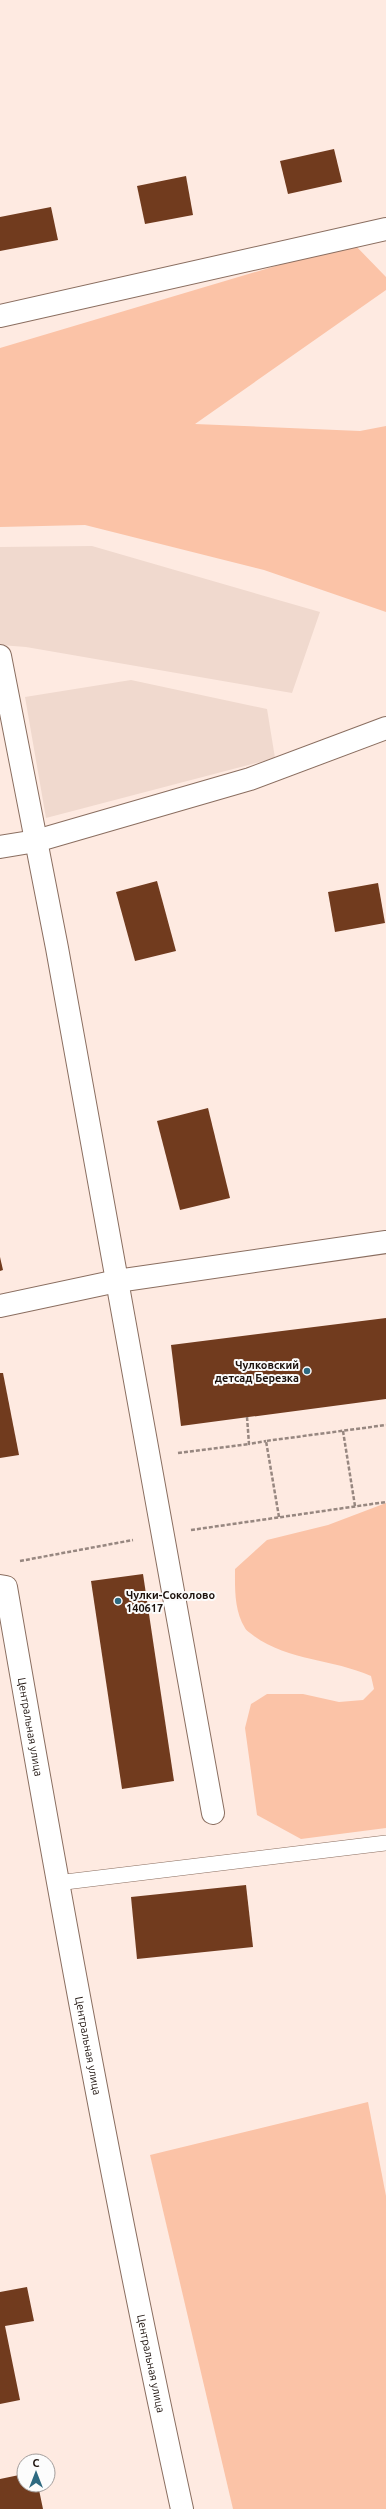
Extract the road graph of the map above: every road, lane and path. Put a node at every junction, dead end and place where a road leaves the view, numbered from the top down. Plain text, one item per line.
1 (386, 229) edge
2 (0, 316) edge
3 (0, 656) edge
4 (386, 728) edge
5 (36, 841) junction
6 (0, 847) edge
7 (386, 1242) edge
8 (117, 1281) junction
9 (0, 1306) edge
10 (247, 1417) dead end
11 (386, 1425) edge
12 (343, 1431) junction
13 (266, 1441) junction
14 (249, 1444) junction
15 (149, 1456) junction
16 (355, 1506) dead end
17 (279, 1517) dead end
18 (0, 1586) edge
19 (213, 1813) dead end
20 (386, 1843) edge
21 (57, 1883) junction
22 (182, 2509) edge

1 - 2 street
3 - 5 street
4 - 5 street
5 - 6 street
5 - 8 street
7 - 8 street
8 - 9 street
8 - 15 street
10 - 14 path
11 - 12 path
12 - 13 path
12 - 16 path
13 - 14 path
13 - 17 path
14 - 15 path
15 - 19 street
18 - 21 street, Центральная улица
20 - 21 lane
21 - 22 street, Центральная улица

